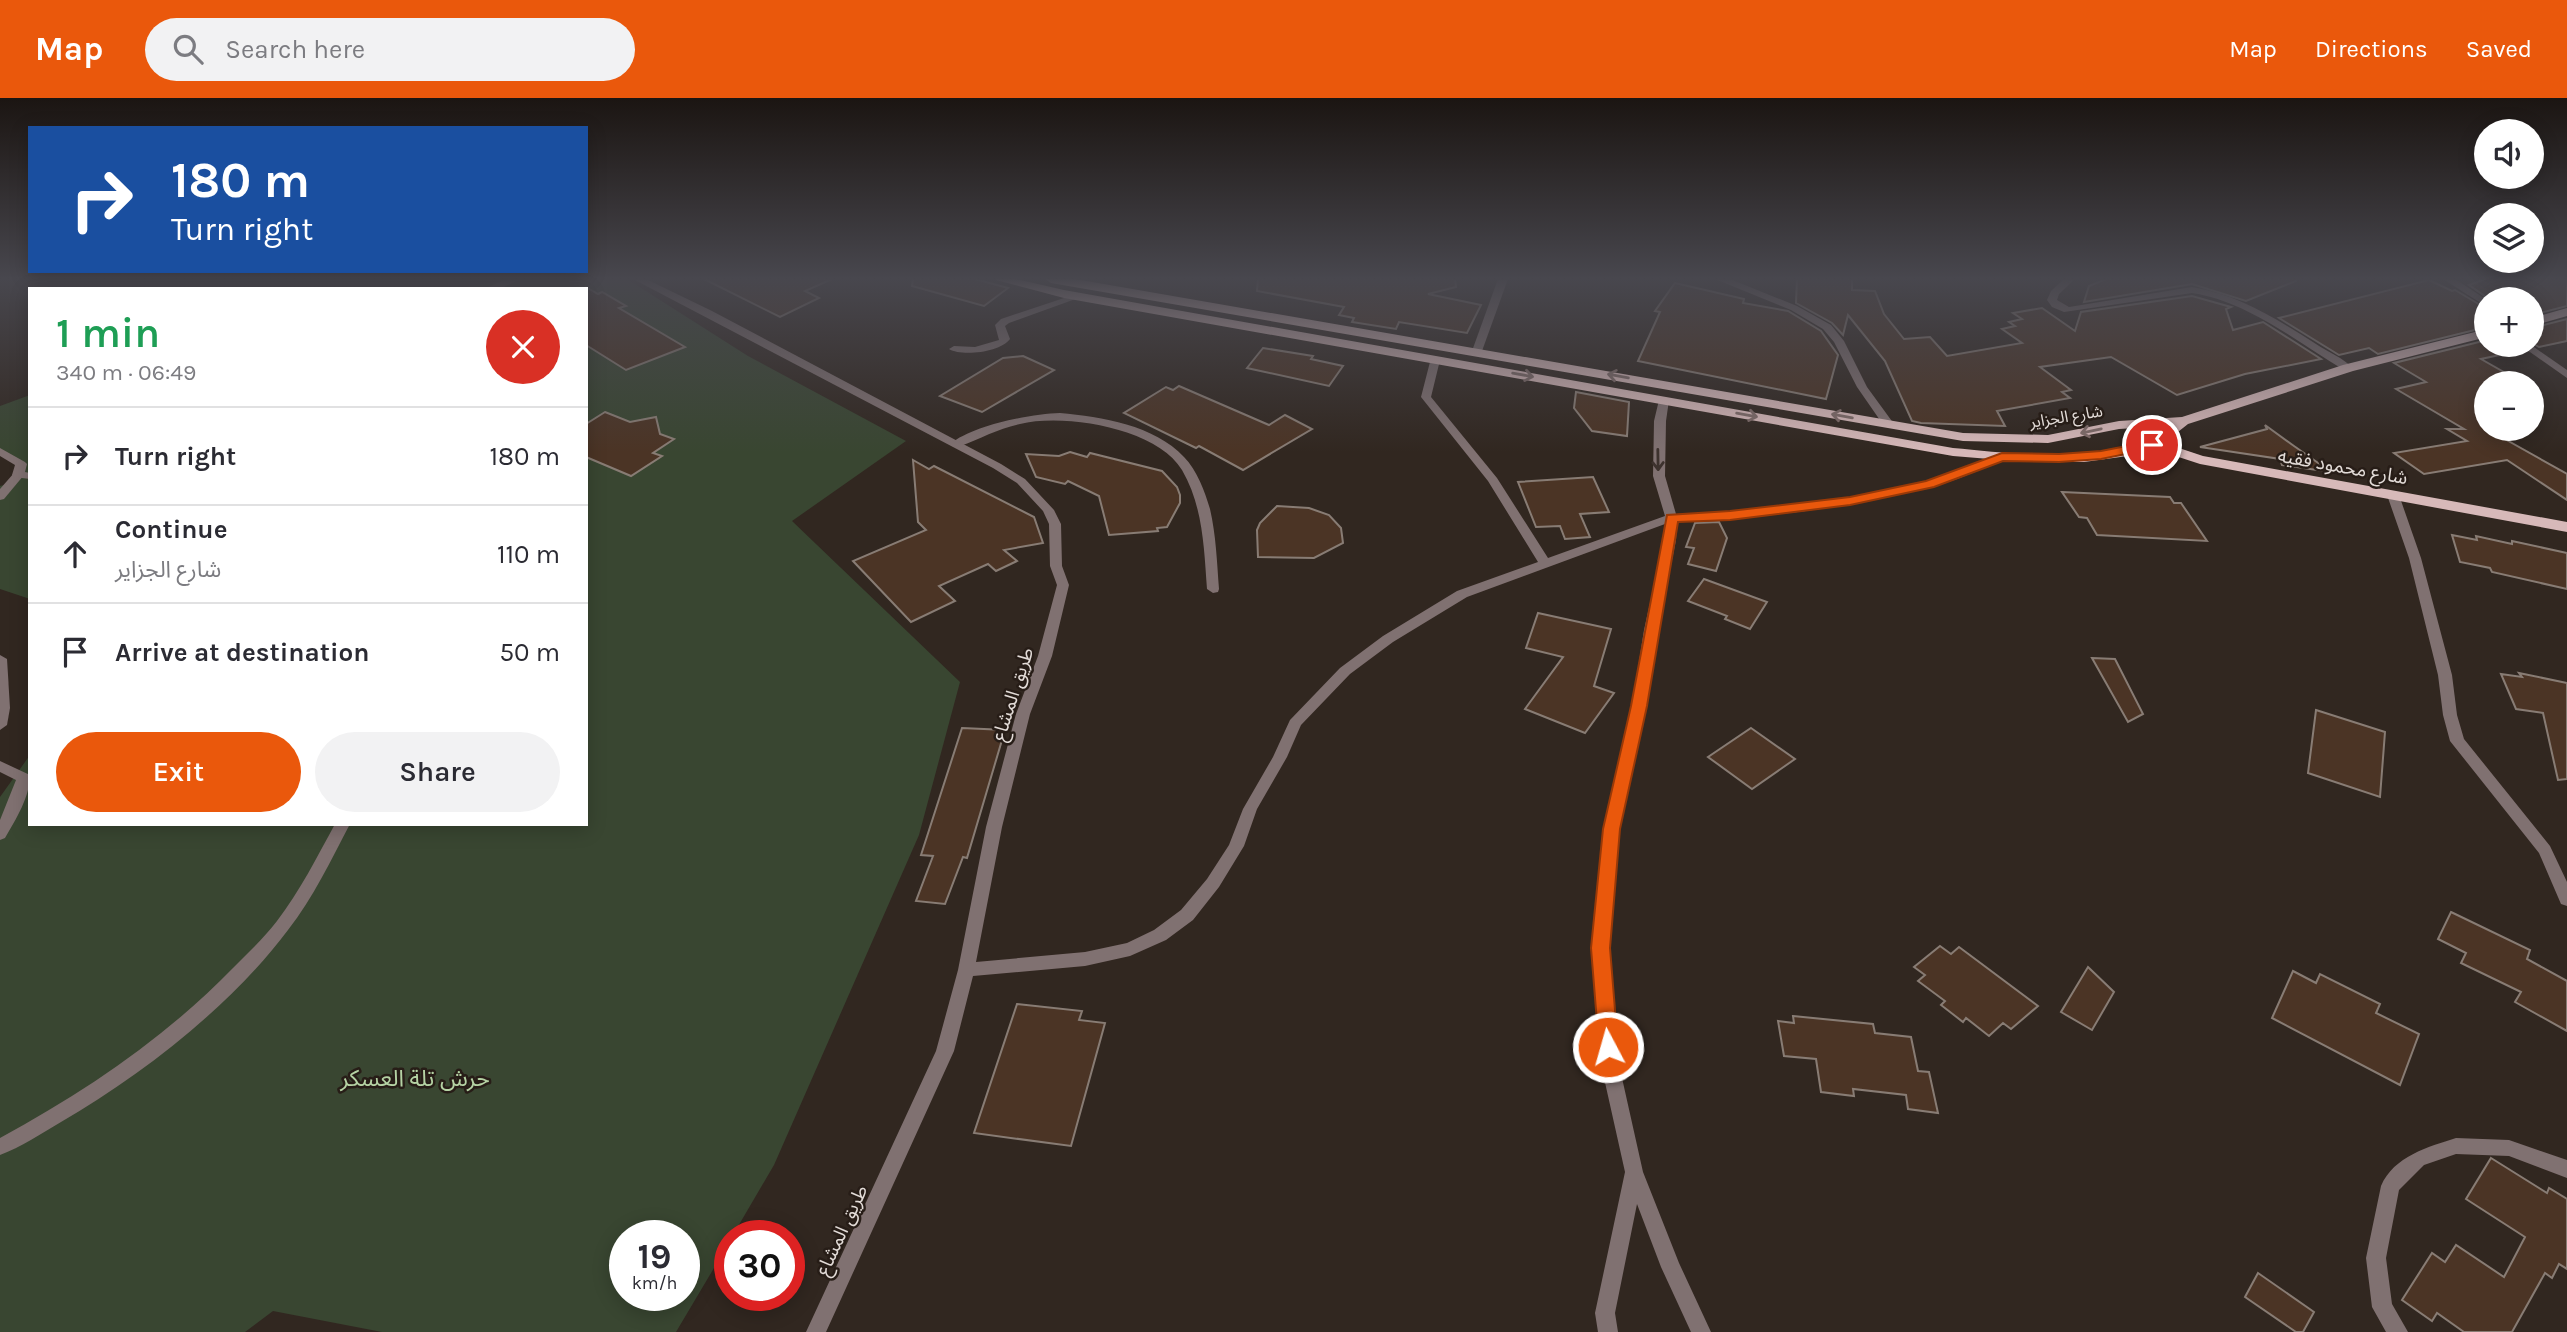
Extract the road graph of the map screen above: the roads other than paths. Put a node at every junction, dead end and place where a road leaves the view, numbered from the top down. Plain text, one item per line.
1 (753, 337) edge
2 (1004, 337) edge
3 (1302, 337) edge
4 (1392, 337) edge
5 (1482, 337) edge
6 (1835, 337) edge
7 (2294, 337) edge
8 (2473, 337) edge
9 (954, 349) dead end
10 (1477, 351) junction
11 (2542, 357) edge
12 (1435, 360) junction
13 (2348, 368) junction
14 (2567, 375) edge
15 (1664, 400) junction
16 (2183, 421) junction
17 (1888, 424) junction
18 (2119, 425) junction
19 (956, 444) junction
20 (2152, 445) junction
21 (0, 451) edge
22 (2002, 457) junction
23 (24, 475) edge
24 (2393, 495) junction
25 (0, 496) edge
26 (1671, 518) junction
27 (2567, 527) edge
28 (1544, 562) junction
29 (1213, 589) dead end
30 (0, 659) edge
31 (0, 725) edge
32 (0, 766) edge
33 (342, 826) edge
34 (0, 834) edge
35 (2567, 900) edge
36 (966, 970) junction
37 (0, 1147) edge
38 (2567, 1169) edge
39 (1634, 1172) junction
40 (816, 1332) edge
41 (1608, 1332) edge
42 (1702, 1332) edge
43 (2398, 1332) edge

1 - 19 street, طريق المشاع
2 - 9 street
3 - 12 main road, شارع الجزاير
4 - 10 main road, شارع الجزاير
5 - 10 street
6 - 17 street
7 - 13 street
8 - 13 main road
17 -> 10 main road, شارع الجزاير
11 - 14 street
12 -> 15 main road, شارع الجزاير
12 - 28 street
13 - 16 main road
15 -> 22 main road, شارع الجزاير
15 -> 26 street
16 - 18 main road, شارع الجزاير
16 - 20 main road, شارع الجزاير
18 -> 17 main road, شارع الجزاير
18 - 20 main road, شارع محمود فقيه
19 - 29 street
19 - 36 street, طريق المشاع
20 - 22 main road, شارع الجزاير
20 - 24 main road, شارع محمود فقيه
21 - 23 street
22 - 26 street
23 - 25 street
24 - 27 main road, شارع محمود فقيه
24 - 35 street
26 - 28 street
26 - 39 street
28 - 36 street
30 - 31 street
32 - 34 street
33 - 37 street
36 - 40 street, طريق المشاع
38 - 43 street
39 - 41 street
39 - 42 street

